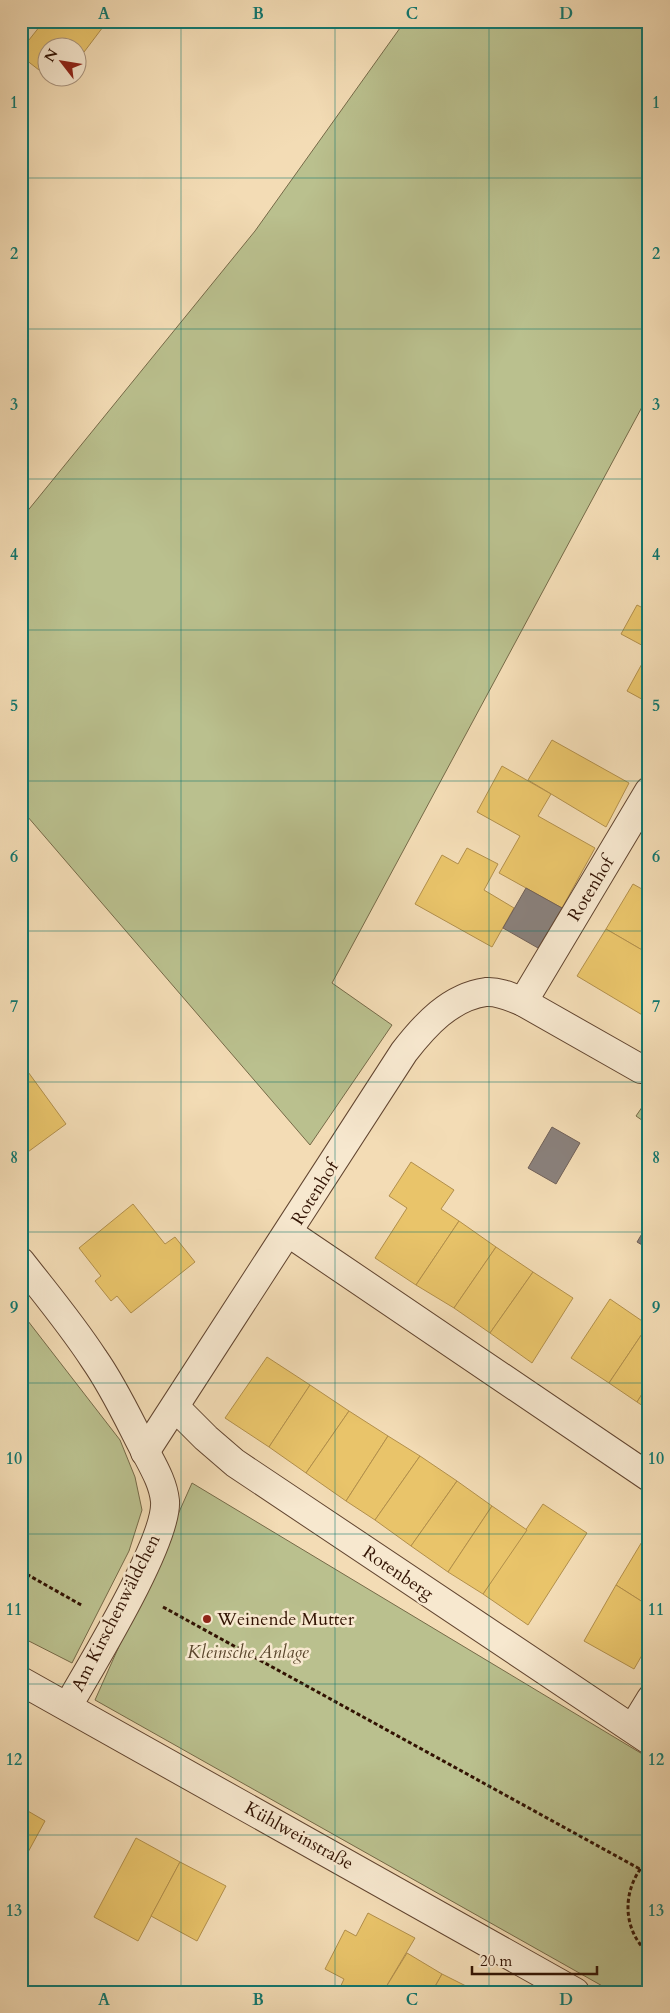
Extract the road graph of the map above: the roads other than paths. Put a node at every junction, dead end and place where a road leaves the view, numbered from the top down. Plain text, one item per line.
1 (649, 791) edge
2 (649, 807) edge
3 (629, 827) junction
4 (523, 1002) junction
5 (641, 1069) dead end
6 (289, 1233) junction
7 (21, 1262) edge
8 (175, 1406) junction
9 (145, 1452) junction
10 (649, 1477) edge
11 (21, 1681) edge
12 (649, 1698) edge
13 (68, 1706) junction
14 (639, 1735) edge
15 (575, 1992) edge

1 - 3 street, Rotenhof
2 - 3 street, Rotenhof
3 - 4 street, Rotenhof
4 - 5 street, Rotenhof
4 - 6 street, Rotenhof
6 - 8 street, Rotenhof
6 - 10 street
7 - 9 street, Am Kirschenwäldchen
8 - 9 street, Rotenhof
8 - 14 street, Rotenberg
9 - 13 street, Am Kirschenwäldchen
11 - 13 street, Kühlweinstraße
12 - 14 lane, Rotenberg
13 - 15 street, Kühlweinstraße

